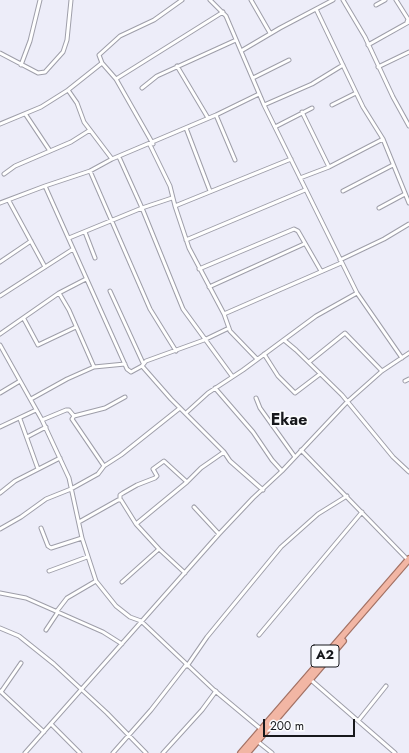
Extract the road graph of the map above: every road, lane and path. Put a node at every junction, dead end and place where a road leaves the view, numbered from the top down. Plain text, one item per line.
1 (40, 0) edge
2 (71, 0) edge
3 (182, 0) edge
4 (210, 0) edge
5 (251, 0) edge
6 (333, 0) edge
7 (344, 0) edge
8 (385, 0) edge
9 (396, 0) edge
10 (376, 5) dead end
11 (316, 9) junction
12 (223, 12) junction
13 (408, 22) edge
14 (270, 33) junction
15 (236, 40) junction
16 (368, 45) junction
17 (241, 51) junction
18 (409, 53) edge
19 (1, 54) edge
20 (289, 60) dead end
21 (102, 63) junction
22 (21, 65) junction
23 (343, 65) junction
24 (177, 66) junction
25 (378, 67) junction
26 (116, 78) junction
27 (252, 78) junction
28 (142, 88) dead end
29 (68, 90) junction
30 (356, 93) junction
31 (259, 94) junction
32 (264, 105) junction
33 (332, 105) dead end
34 (312, 108) dead end
35 (302, 112) junction
36 (26, 115) junction
37 (216, 115) junction
38 (208, 118) junction
39 (0, 124) edge
40 (409, 126) edge
41 (275, 127) junction
42 (186, 128) junction
43 (90, 130) junction
44 (382, 139) junction
45 (151, 144) junction
46 (50, 151) junction
47 (119, 157) junction
48 (112, 159) junction
49 (291, 159) junction
50 (234, 160) dead end
51 (394, 165) junction
52 (329, 167) junction
53 (90, 171) junction
54 (4, 174) dead end
55 (300, 178) junction
56 (45, 186) junction
57 (305, 190) junction
58 (210, 191) junction
59 (343, 191) dead end
60 (405, 194) junction
61 (172, 198) junction
62 (9, 201) junction
63 (0, 203) edge
64 (409, 203) edge
65 (175, 206) junction
66 (142, 208) junction
67 (379, 208) dead end
68 (113, 221) junction
69 (409, 224) edge
70 (85, 232) junction
71 (69, 238) junction
72 (186, 240) junction
73 (31, 241) junction
74 (304, 244) junction
75 (73, 249) junction
76 (95, 258) dead end
77 (0, 262) edge
78 (341, 262) junction
79 (45, 267) junction
80 (199, 269) junction
81 (321, 271) junction
82 (86, 279) junction
83 (209, 287) junction
84 (110, 291) dead end
85 (59, 292) junction
86 (357, 293) junction
87 (0, 296) edge
88 (224, 314) junction
89 (24, 319) junction
90 (76, 327) junction
91 (229, 328) junction
92 (0, 334) edge
93 (204, 340) junction
94 (284, 340) junction
95 (0, 345) edge
96 (176, 351) junction
97 (409, 353) edge
98 (264, 354) junction
99 (402, 358) junction
100 (257, 359) junction
101 (309, 362) junction
102 (125, 364) junction
103 (142, 365) junction
104 (94, 367) junction
105 (382, 371) junction
106 (320, 374) junction
107 (232, 376) junction
108 (409, 379) edge
109 (20, 381) junction
110 (405, 381) dead end
111 (215, 388) junction
112 (0, 393) edge
113 (125, 397) dead end
114 (256, 398) dead end
115 (31, 399) junction
116 (347, 402) junction
117 (180, 408) junction
118 (36, 410) junction
119 (186, 413) junction
120 (74, 416) junction
121 (20, 419) junction
122 (42, 420) junction
123 (46, 427) junction
124 (0, 428) edge
125 (26, 438) junction
126 (301, 450) junction
127 (224, 452) junction
128 (294, 457) junction
129 (60, 458) junction
130 (104, 466) junction
131 (38, 469) junction
132 (282, 471) junction
133 (409, 472) edge
134 (187, 482) junction
135 (72, 489) junction
136 (263, 490) junction
137 (0, 493) edge
138 (347, 496) junction
139 (120, 499) junction
140 (194, 507) dead end
141 (362, 512) junction
142 (79, 522) junction
143 (136, 524) junction
144 (42, 528) dead end
145 (0, 529) edge
146 (219, 534) junction
147 (82, 538) junction
148 (159, 549) junction
149 (87, 557) junction
150 (409, 562) edge
151 (49, 571) dead end
152 (185, 573) junction
153 (96, 581) junction
154 (122, 582) dead end
155 (0, 593) edge
156 (58, 611) junction
157 (141, 621) junction
158 (0, 628) edge
159 (46, 630) dead end
160 (259, 635) dead end
161 (122, 644) junction
162 (21, 663) dead end
163 (187, 666) junction
164 (310, 680) junction
165 (386, 686) dead end
166 (82, 690) junction
167 (0, 691) edge
168 (216, 692) junction
169 (358, 721) junction
170 (51, 724) junction
171 (263, 730) junction
172 (44, 732) junction
173 (128, 736) junction
174 (257, 741) junction
175 (25, 753) edge
176 (80, 753) edge
177 (113, 753) edge
178 (146, 753) edge
179 (163, 753) edge
180 (240, 753) edge
181 (247, 753) edge
182 (272, 753) edge
183 (395, 753) edge

1 - 22 street
2 - 22 street
3 - 21 street
4 - 12 street
5 - 14 street
6 - 11 street
7 - 16 street
8 - 10 street
9 - 13 street
11 - 14 street
11 - 23 street
12 - 15 street
12 - 26 street
13 - 16 street
14 - 17 street
15 - 17 street
15 - 24 street
16 - 25 street
17 - 27 street
18 - 25 street
19 - 22 street
20 - 27 street
21 - 26 street
21 - 29 street
23 - 30 street
23 - 32 street
24 - 28 street
24 - 38 street
25 - 40 street
26 - 45 street
27 - 31 street
29 - 36 street
29 - 43 street
30 - 33 street
30 - 44 street
31 - 32 street
31 - 37 street
32 - 41 street
34 - 35 street
35 - 41 street
35 - 52 street
36 - 39 street
36 - 46 street
37 - 38 street
37 - 50 street
38 - 42 street
41 - 49 street
42 - 45 street
42 - 58 street
43 - 46 street
43 - 48 street
44 - 51 street
44 - 52 street
45 - 47 street
45 - 61 street
46 - 54 street
47 - 48 street
47 - 66 street
48 - 53 street
49 - 55 street
49 - 58 street
51 - 59 street
51 - 60 street
52 - 55 street
53 - 56 street
53 - 68 street
55 - 57 street
56 - 62 street
56 - 71 street
57 - 72 street
57 - 78 street
58 - 65 street
60 - 64 street
60 - 67 street
61 - 65 street
61 - 66 street
62 - 63 street
62 - 73 street
65 - 72 street
66 - 68 street
66 - 93 street
68 - 70 street
68 - 96 street
69 - 78 street
70 - 71 street
70 - 76 street
71 - 75 street
72 - 80 street
73 - 77 street
73 - 79 street
74 - 80 street
74 - 81 street
74 - 83 street
75 - 79 street
75 - 82 street
78 - 81 street
78 - 86 street
79 - 87 street
80 - 83 street
81 - 88 street
82 - 85 street
82 - 102 street
83 - 88 street
84 - 103 street
85 - 89 street
85 - 90 street
86 - 94 street
86 - 99 street
88 - 91 street
89 - 90 street
89 - 92 street
90 - 104 street
91 - 93 street
91 - 100 street
93 - 96 street
93 - 107 street
94 - 98 street
94 - 101 street
95 - 109 street
96 - 103 street
97 - 99 street
98 - 100 street
98 - 106 street
99 - 105 street
100 - 107 street
101 - 105 street
101 - 106 street
102 - 103 street
102 - 104 street
103 - 117 street
104 - 115 street
105 - 116 street
106 - 116 street
107 - 111 street
108 - 110 street
109 - 112 street
109 - 115 street
111 - 119 street
111 - 132 street
113 - 120 street
114 - 128 street
115 - 118 street
116 - 126 street
116 - 133 street
117 - 119 street
117 - 130 street
118 - 121 street
118 - 122 street
119 - 127 street
120 - 122 street
120 - 130 street
121 - 124 street
121 - 125 street
122 - 123 street
123 - 125 street
123 - 129 street
125 - 131 street
126 - 128 street
126 - 138 street
127 - 134 street
127 - 136 street
128 - 132 street
129 - 131 street
129 - 135 street
130 - 135 street
131 - 137 street
132 - 136 street
134 - 139 street
134 - 143 street
135 - 142 street
135 - 145 street
136 - 146 street
138 - 141 street
138 - 163 street
139 - 142 street
139 - 143 street
140 - 146 street
141 - 150 street
141 - 160 street
142 - 147 street
143 - 148 street
144 - 147 street
146 - 152 street
147 - 149 street
148 - 152 street
148 - 154 street
149 - 151 street
149 - 153 street
150 - 164 highway, A2
150 - 171 highway, A2
152 - 157 street
153 - 156 street
153 - 157 street
155 - 156 street
156 - 159 street
156 - 161 street
157 - 161 street
157 - 163 street
158 - 166 street
161 - 166 street
162 - 167 street
163 - 168 street
163 - 173 street
164 - 169 street
164 - 171 highway, A2
165 - 169 street
166 - 170 street
166 - 173 street
167 - 172 street
168 - 171 street
168 - 179 street
169 - 183 street
170 - 172 street
170 - 176 street
171 - 174 highway, A2
171 - 180 highway, A2
172 - 175 street
173 - 177 street
173 - 178 street
174 - 181 highway, A2
174 - 182 street

